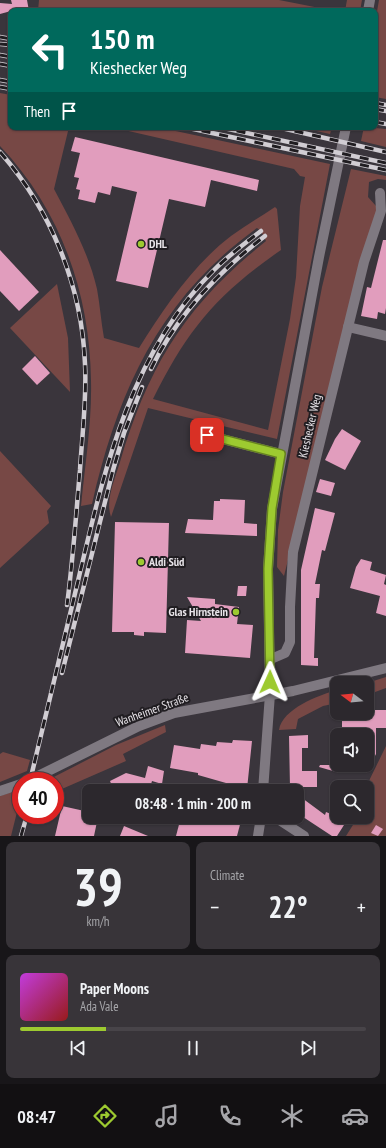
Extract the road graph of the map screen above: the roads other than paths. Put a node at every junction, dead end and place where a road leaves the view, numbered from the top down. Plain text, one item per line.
1 (345, 130) edge
2 (380, 193) dead end
3 (348, 327) junction
4 (386, 336) edge
5 (203, 437) dead end
6 (281, 454) junction
7 (271, 659) junction
8 (386, 668) edge
9 (270, 694) junction
10 (48, 772) edge
11 (264, 784) edge
12 (12, 787) edge
13 (0, 791) edge
14 (260, 824) edge
15 (286, 824) edge
16 (258, 836) edge
17 (304, 836) edge

1 - 6 street, Kieshecker Weg
2 - 3 street, Kieshecker Weg
3 - 4 street
3 - 7 street, Kieshecker Weg
5 - 6 street, Kieshecker Weg
6 - 7 street, Kieshecker Weg
7 - 9 street, Kieshecker Weg
8 - 9 street, Wanheimer Straße
9 - 10 street, Wanheimer Straße
9 - 11 street, Kieshecker Weg
12 - 13 street, Wanheimer Straße
14 - 16 street
15 - 17 street

